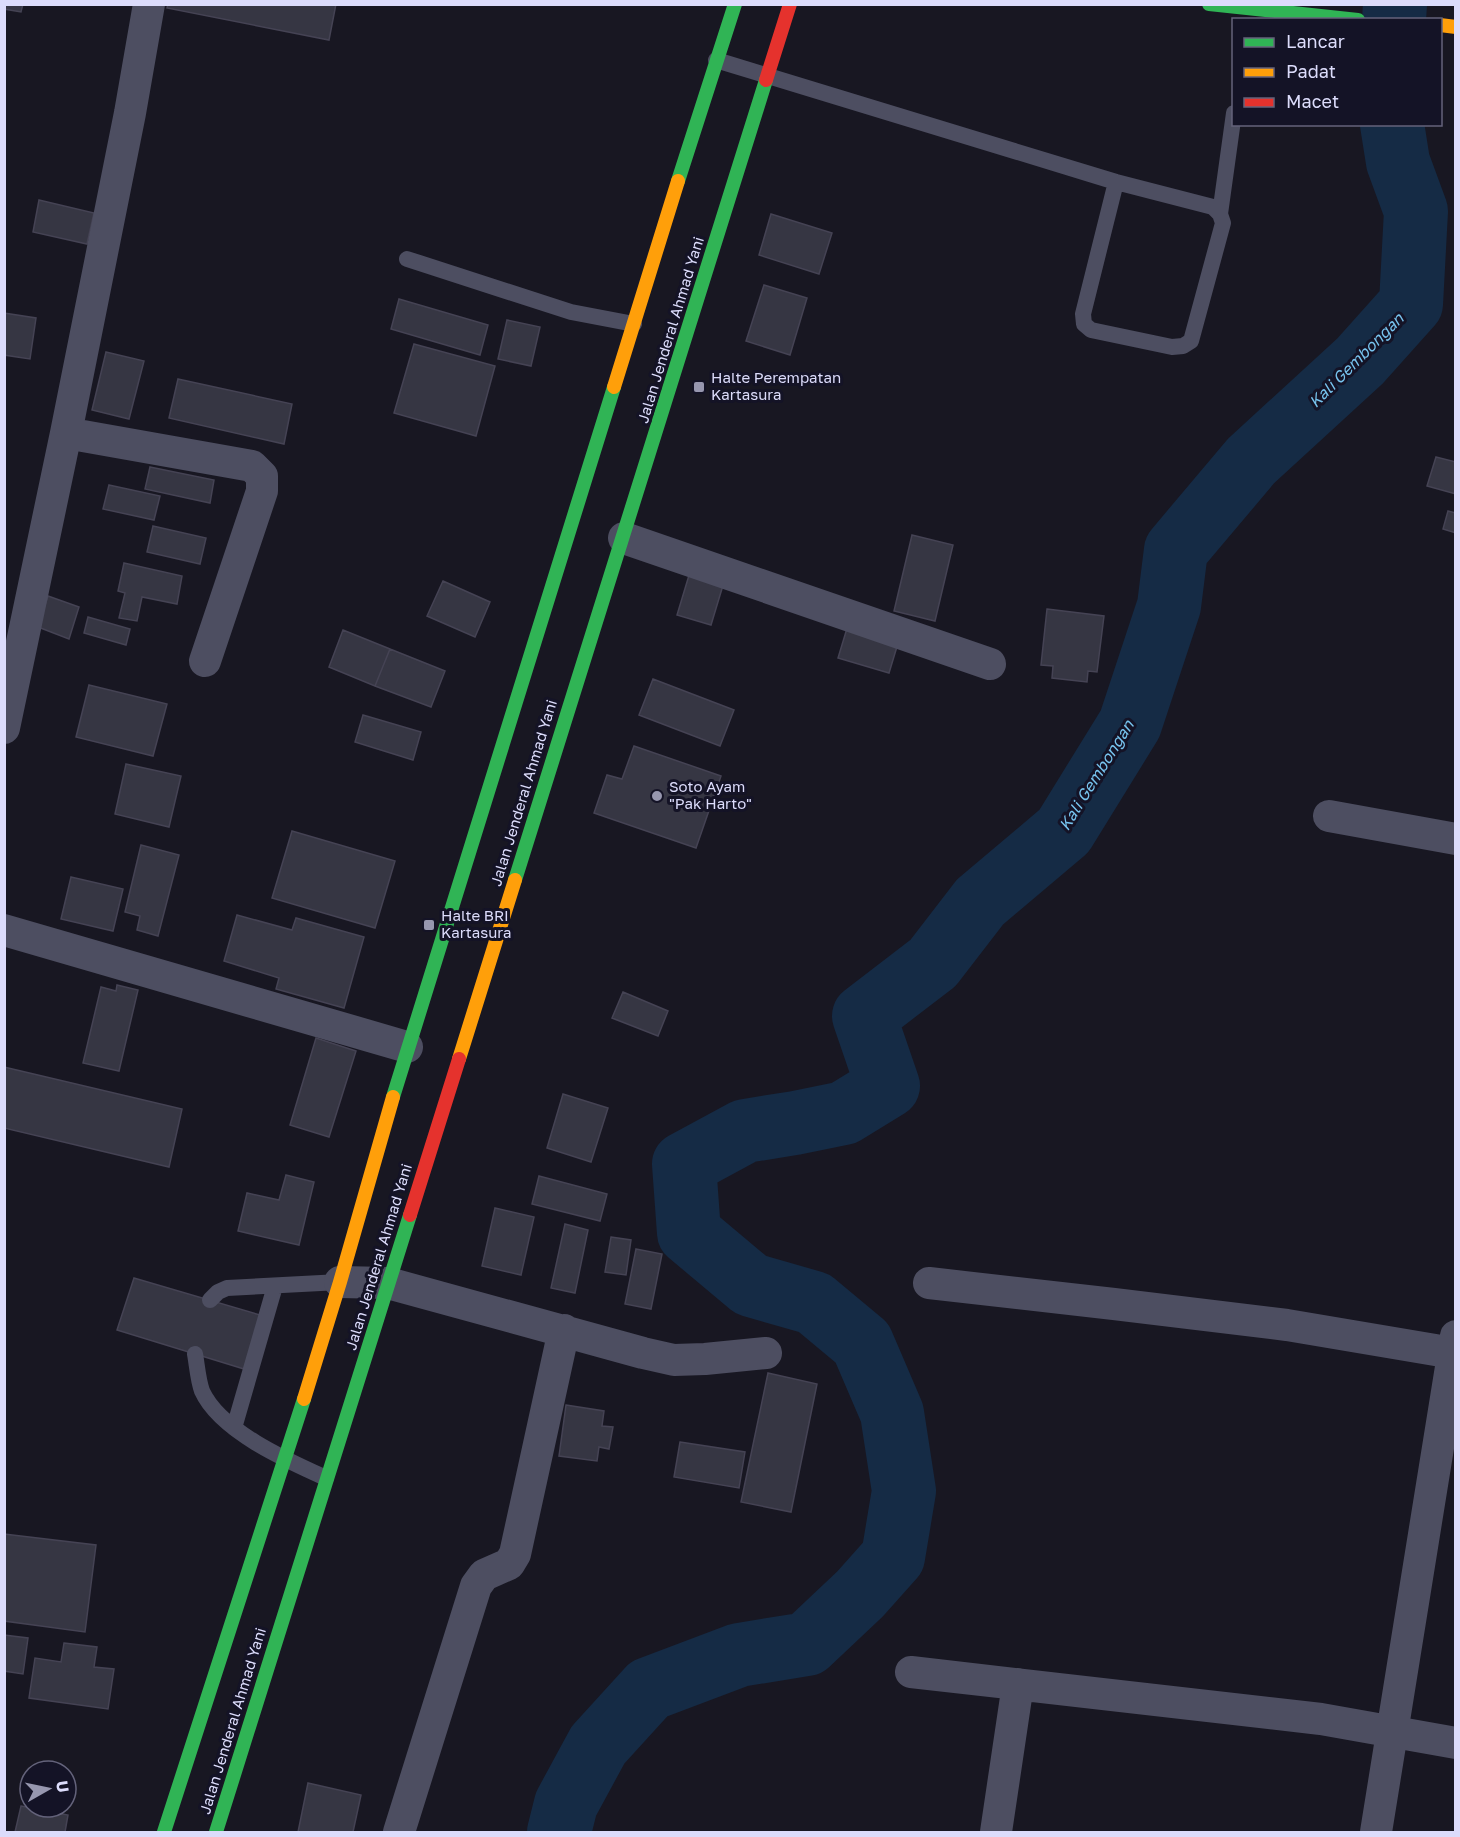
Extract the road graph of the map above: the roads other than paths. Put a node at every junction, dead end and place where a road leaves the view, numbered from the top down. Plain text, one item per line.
1 (149, 4) edge
2 (735, 4) edge
3 (790, 4) edge
4 (1209, 4) edge
5 (1246, 14) edge
6 (1321, 18) edge
7 (716, 60) junction
8 (769, 75) junction
9 (1232, 121) edge
10 (1116, 182) junction
11 (1220, 214) junction
12 (406, 259) dead end
13 (634, 324) junction
14 (66, 433) junction
15 (624, 538) junction
16 (205, 661) dead end
17 (990, 664) dead end
18 (4, 728) edge
19 (1329, 816) dead end
20 (1455, 839) edge
21 (4, 930) edge
22 (407, 1047) junction
23 (340, 1282) junction
24 (388, 1283) junction
25 (929, 1283) dead end
26 (275, 1286) junction
27 (210, 1300) dead end
28 (564, 1330) junction
29 (1454, 1345) edge
30 (766, 1353) dead end
31 (195, 1354) dead end
32 (1449, 1413) edge
33 (234, 1428) junction
34 (285, 1460) junction
35 (326, 1478) junction
36 (911, 1672) dead end
37 (1017, 1684) junction
38 (1391, 1731) junction
39 (1455, 1743) edge
40 (164, 1833) edge
41 (216, 1833) edge
42 (399, 1833) edge
43 (996, 1833) edge
44 (1376, 1833) edge

1 - 14 street
2 - 7 main road, Jalan Jenderal Ahmad Yani
3 - 8 main road, Jalan Jenderal Ahmad Yani
4 - 5 main road
5 - 6 main road
7 - 8 lane
7 - 13 main road, Jalan Jenderal Ahmad Yani
8 - 10 lane
8 - 15 main road, Jalan Jenderal Ahmad Yani
9 - 11 lane
10 - 11 lane
10 - 11 lane
12 - 13 lane
13 - 22 main road, Jalan Jenderal Ahmad Yani
14 - 16 street
14 - 18 street
15 - 17 street
15 - 24 main road, Jalan Jenderal Ahmad Yani
19 - 20 street
21 - 22 street
22 - 23 main road, Jalan Jenderal Ahmad Yani
23 - 24 street
23 - 26 lane
23 - 34 main road, Jalan Jenderal Ahmad Yani
24 - 28 street
24 - 35 main road, Jalan Jenderal Ahmad Yani
25 - 29 street
26 - 27 lane
26 - 33 lane
28 - 30 street
28 - 42 street
29 - 32 street
31 - 33 lane
32 - 38 street
33 - 34 lane
34 - 35 lane
34 - 40 main road, Jalan Jenderal Ahmad Yani
35 - 41 main road, Jalan Jenderal Ahmad Yani
36 - 37 street
37 - 38 street
37 - 43 street
38 - 39 street
38 - 44 street

